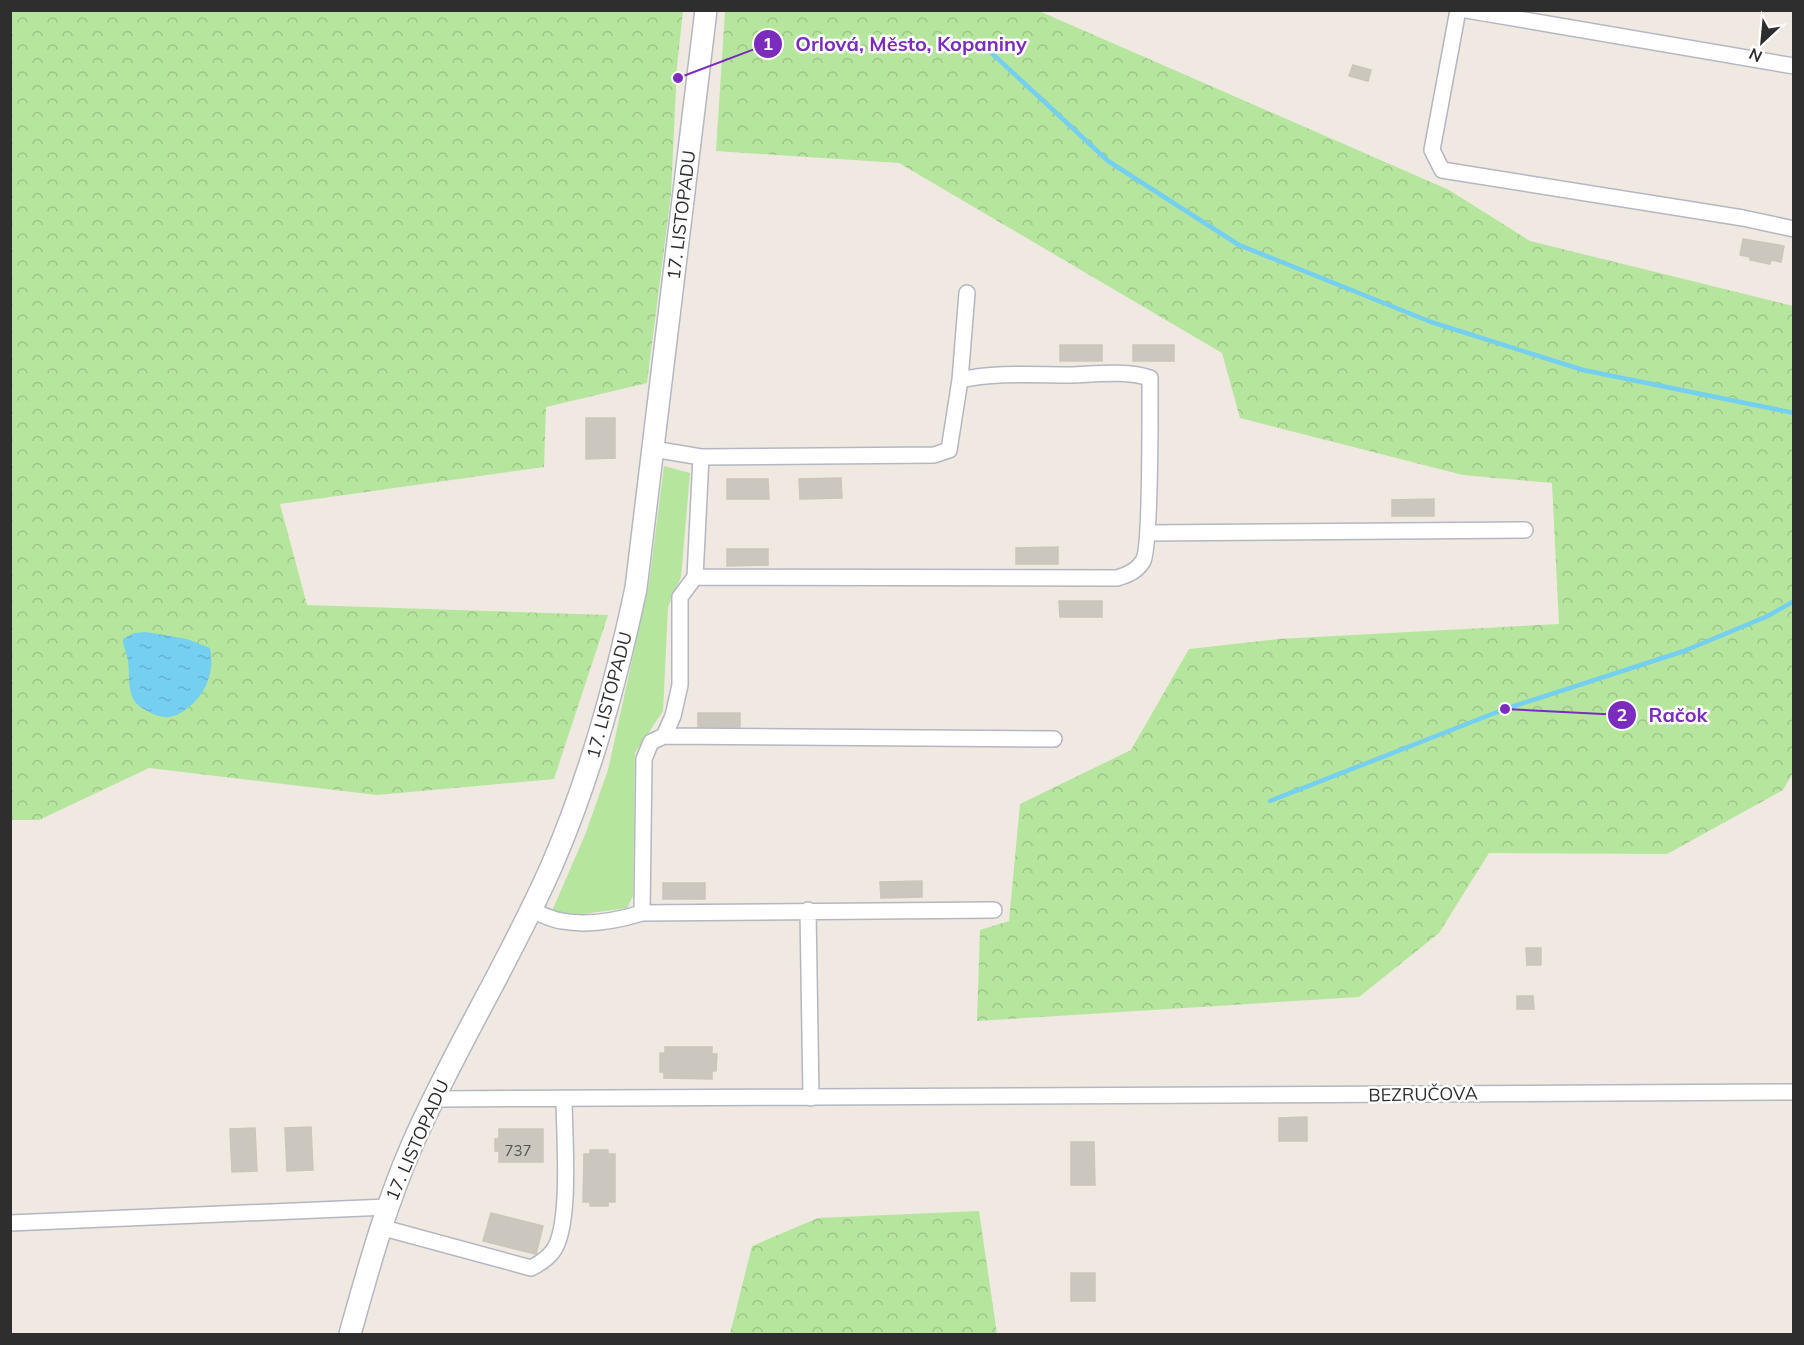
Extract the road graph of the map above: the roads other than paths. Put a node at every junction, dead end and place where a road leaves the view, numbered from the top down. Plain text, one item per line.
1 (706, 10) edge
2 (1458, 10) edge
3 (1466, 10) edge
4 (1794, 66) edge
5 (1794, 229) edge
6 (968, 293) dead end
7 (960, 380) junction
8 (653, 449) junction
9 (701, 457) junction
10 (1524, 530) dead end
11 (1148, 533) junction
12 (695, 578) junction
13 (664, 736) junction
14 (1054, 739) dead end
15 (531, 910) junction
16 (808, 910) junction
17 (994, 910) dead end
18 (642, 913) junction
19 (1794, 1092) edge
20 (564, 1098) junction
21 (811, 1098) junction
22 (434, 1099) junction
23 (384, 1217) junction
24 (10, 1222) edge
25 (350, 1335) edge

1 - 8 main road, 17. LISTOPADU
2 - 5 street
3 - 4 street
6 - 7 street
7 - 9 street
7 - 11 street
8 - 9 street
8 - 15 main road, 17. LISTOPADU
9 - 12 street
10 - 11 street
11 - 12 street
12 - 13 street
13 - 14 street
13 - 18 street
15 - 18 street
15 - 22 main road, 17. LISTOPADU
16 - 17 street
16 - 18 street
16 - 21 street
19 - 21 street, BEZRUČOVA
20 - 21 street, BEZRUČOVA
20 - 22 street, BEZRUČOVA
20 - 23 street
22 - 23 main road, 17. LISTOPADU
23 - 24 street
23 - 25 main road, 17. LISTOPADU

